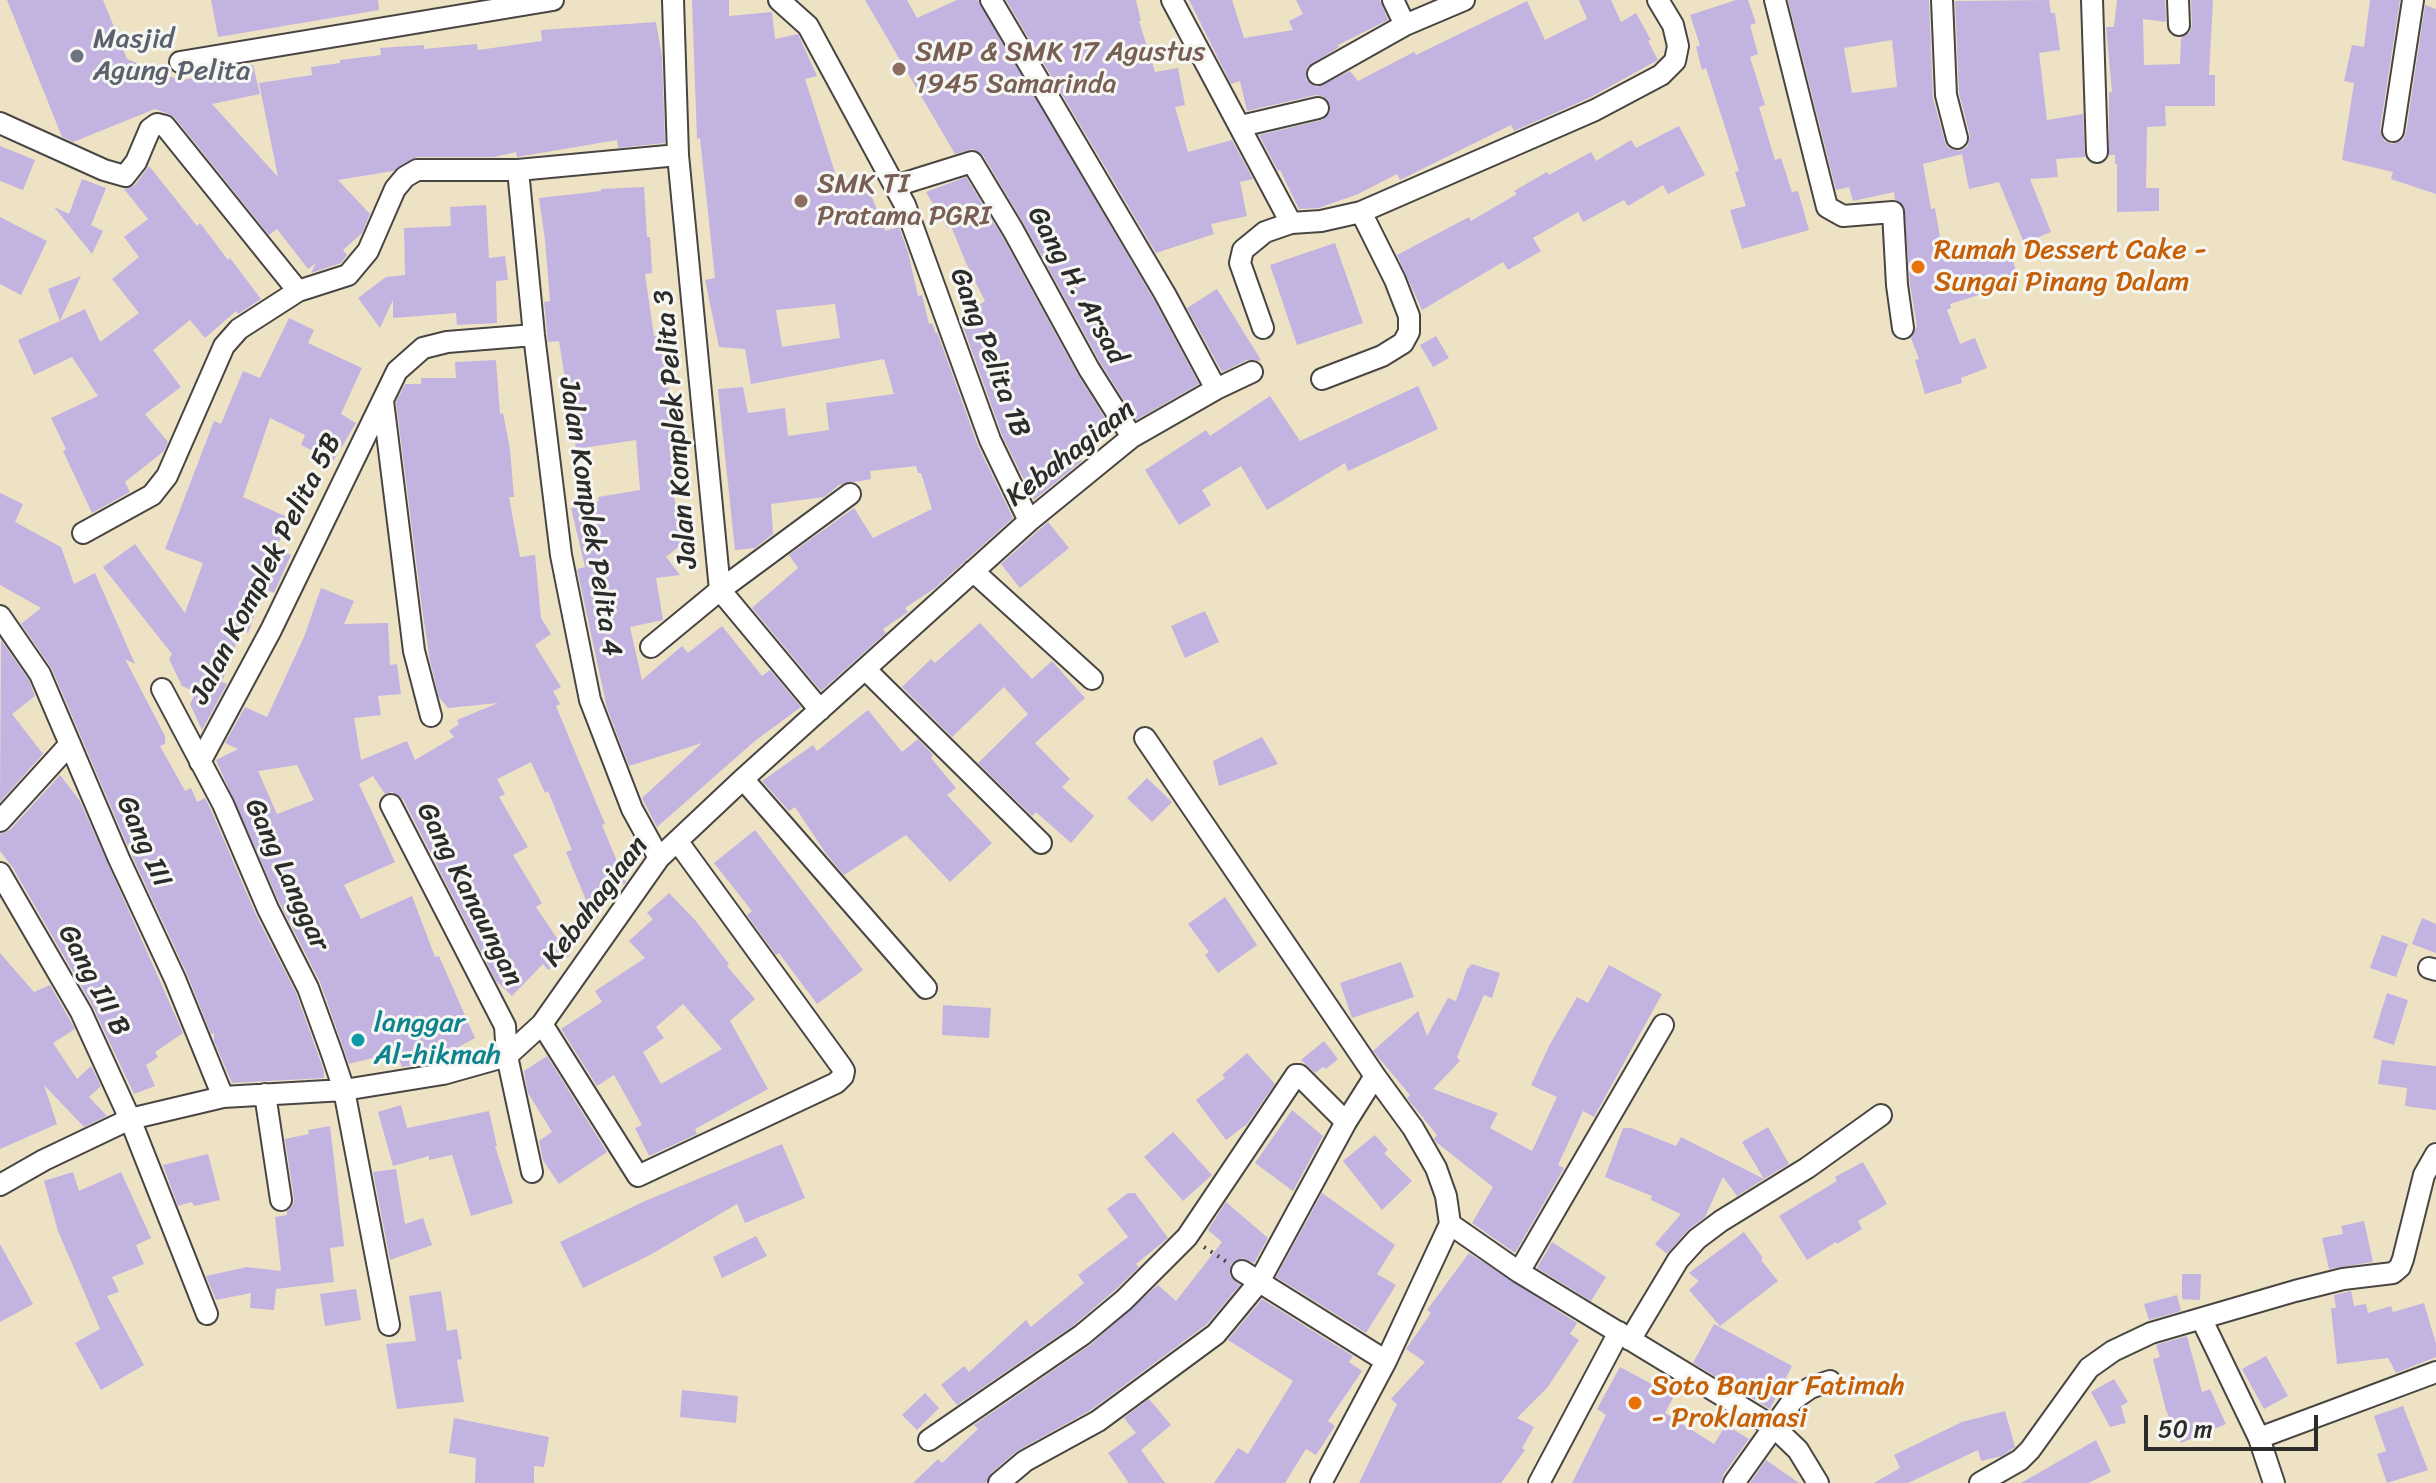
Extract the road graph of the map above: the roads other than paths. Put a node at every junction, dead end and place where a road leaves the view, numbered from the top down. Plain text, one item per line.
1 (553, 0) edge
2 (673, 0) edge
3 (779, 0) edge
4 (991, 0) edge
5 (1172, 0) edge
6 (1393, 0) edge
7 (1464, 0) edge
8 (1775, 0) edge
9 (1942, 0) edge
10 (2092, 0) edge
11 (2178, 0) edge
12 (2413, 0) edge
13 (1662, 1) edge
14 (1405, 25) junction
15 (2179, 25) dead end
16 (180, 62) dead end
17 (1318, 74) dead end
18 (1318, 108) dead end
19 (0, 123) edge
20 (1241, 126) junction
21 (2393, 131) dead end
22 (1957, 138) dead end
23 (2097, 152) dead end
24 (678, 155) junction
25 (518, 170) junction
26 (895, 186) junction
27 (1361, 212) junction
28 (1291, 223) junction
29 (298, 291) junction
30 (1263, 328) dead end
31 (1903, 328) dead end
32 (534, 335) junction
33 (1252, 372) dead end
34 (1322, 379) dead end
35 (1216, 389) junction
36 (383, 401) junction
37 (1132, 437) junction
38 (850, 494) dead end
39 (1029, 521) junction
40 (83, 533) dead end
41 (973, 571) junction
42 (720, 590) junction
43 (0, 616) edge
44 (651, 647) dead end
45 (865, 669) junction
46 (1092, 679) dead end
47 (162, 689) dead end
48 (820, 710) junction
49 (431, 716) dead end
50 (1145, 738) dead end
51 (70, 744) junction
52 (200, 762) junction
53 (743, 779) junction
54 (391, 805) dead end
55 (0, 821) edge
56 (678, 842) junction
57 (1041, 843) dead end
58 (659, 858) junction
59 (0, 873) edge
60 (926, 988) dead end
61 (542, 1024) junction
62 (1663, 1025) dead end
63 (507, 1056) junction
64 (1375, 1076) junction
65 (344, 1090) junction
66 (265, 1094) junction
67 (223, 1097) junction
68 (1881, 1115) dead end
69 (130, 1119) junction
70 (1346, 1122) junction
71 (2436, 1154) edge
72 (532, 1172) dead end
73 (0, 1185) edge
74 (281, 1200) dead end
75 (1450, 1224) junction
76 (1519, 1272) junction
77 (1251, 1277) junction
78 (207, 1314) dead end
79 (2202, 1320) junction
80 (389, 1325) dead end
81 (1625, 1336) junction
82 (1386, 1361) junction
83 (2436, 1372) edge
84 (1830, 1381) dead end
85 (1774, 1427) junction
86 (2259, 1438) junction
87 (929, 1440) dead end
88 (999, 1483) edge
89 (1321, 1483) edge
90 (1539, 1483) edge
91 (1734, 1483) edge
92 (1818, 1483) edge
93 (1980, 1483) edge
94 (2274, 1483) edge

1 - 16 street
2 - 24 street, Jalan Komplek Pelita 3
3 - 26 street, Gang Pelita 1B
4 - 35 street
5 - 20 street
6 - 14 street
7 - 14 street
8 - 31 street
9 - 22 street
10 - 23 street
11 - 15 street
12 - 21 street
13 - 27 street
14 - 17 street
18 - 20 street
19 - 29 street
20 - 28 street
24 - 25 street
24 - 42 street, Jalan Komplek Pelita 3
25 - 29 street
25 - 32 street, Jalan Komplek Pelita 4
26 - 37 street, Gang H. Arsad
26 - 39 street, Gang Pelita 1B
27 - 28 street
27 - 34 street
28 - 30 street
29 - 40 street
32 - 36 street, Jalan Komplek Pelita 5B
32 - 58 street, Jalan Komplek Pelita 4
33 - 35 street, Kebahagiaan
35 - 37 street, Kebahagiaan
36 - 49 street
36 - 52 street, Jalan Komplek Pelita 5B
37 - 39 street, Kebahagiaan
38 - 42 street
39 - 41 street, Kebahagiaan
41 - 45 street, Kebahagiaan
41 - 46 street
42 - 44 street
42 - 48 street, Jalan Komplek Pelita 3
43 - 51 street, Gang III
45 - 48 street, Kebahagiaan
45 - 57 street
47 - 52 street, Gang Langgar
48 - 53 street, Kebahagiaan
50 - 64 street
51 - 55 street
51 - 67 street, Gang III
52 - 65 street, Gang Langgar
53 - 56 street, Kebahagiaan
53 - 60 street
54 - 63 street, Gang Kanaungan
56 - 58 street, Kebahagiaan
56 - 61 street
58 - 61 street, Kebahagiaan
59 - 69 street, Gang III B
61 - 63 street, Kebahagiaan
62 - 76 street
63 - 65 street, Kebahagiaan
63 - 72 street, Gang Kanaungan
64 - 70 street
64 - 75 street
65 - 66 street, Kebahagiaan
65 - 80 street, Gang Langgar
66 - 67 street, Kebahagiaan
66 - 74 street
67 - 69 street, Kebahagiaan
68 - 81 street
69 - 73 street, Kebahagiaan
69 - 78 street, Gang III B
70 - 77 street
70 - 87 street
71 - 79 street
75 - 76 street
75 - 82 street
76 - 81 street
77 - 82 street
77 - 88 street
79 - 86 street
79 - 93 street
81 - 85 street
81 - 90 street
82 - 89 street
83 - 86 street
84 - 85 street
85 - 91 street
85 - 92 street
86 - 94 street

